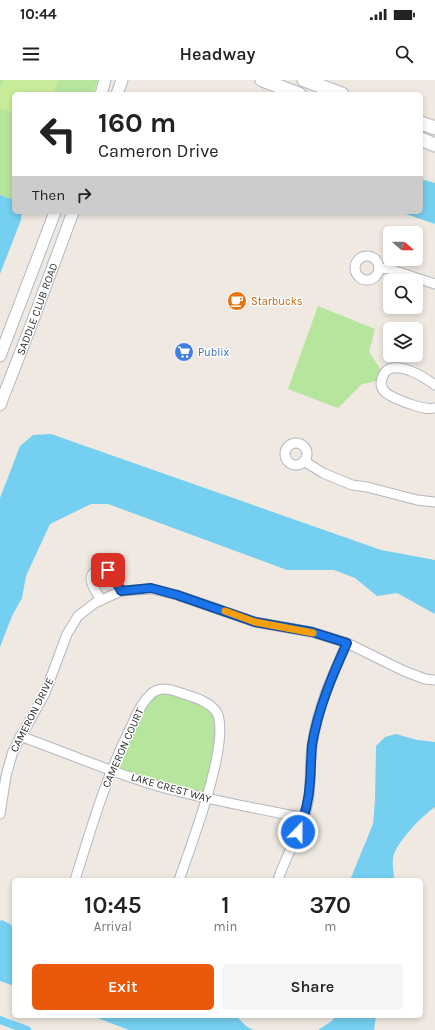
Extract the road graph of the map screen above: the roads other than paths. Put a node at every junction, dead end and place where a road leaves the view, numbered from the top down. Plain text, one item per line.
1 (105, 80) edge
2 (122, 80) edge
3 (262, 80) edge
4 (304, 80) edge
5 (101, 92) edge
6 (118, 92) edge
7 (294, 92) edge
8 (337, 92) edge
9 (423, 124) edge
10 (435, 128) edge
11 (423, 141) edge
12 (435, 145) edge
13 (54, 214) edge
14 (72, 214) edge
15 (379, 268) dead end
16 (435, 284) edge
17 (0, 356) edge
18 (435, 385) edge
19 (0, 405) edge
20 (435, 408) edge
21 (304, 461) dead end
22 (435, 502) edge
23 (121, 591) junction
24 (101, 600) junction
25 (347, 643) junction
26 (435, 680) edge
27 (20, 736) junction
28 (111, 770) junction
29 (207, 798) junction
30 (0, 814) edge
31 (304, 818) junction
32 (75, 878) edge
33 (180, 878) edge
34 (279, 878) edge

1 - 5 street
2 - 6 street
3 - 7 main road
4 - 8 main road
9 - 10 main road
11 - 12 main road
13 - 17 street, SADDLE CLUB ROAD
14 - 19 street, SADDLE CLUB ROAD
15 - 16 street
18 - 20 street
21 - 22 street
23 - 24 street, CAMERON DRIVE
23 - 24 street
23 - 25 street, CAMERON DRIVE
24 - 27 street, CAMERON DRIVE
25 - 26 street, CAMERON DRIVE
25 - 31 street
27 - 28 street, LAKE CREST WAY
27 - 30 street, CAMERON DRIVE
28 - 29 street, LAKE CREST WAY
28 - 29 street, CAMERON COURT
28 - 32 street, CAMERON COURT
29 - 31 street, LAKE CREST WAY
29 - 33 street, CAMERON COURT
31 - 34 street

